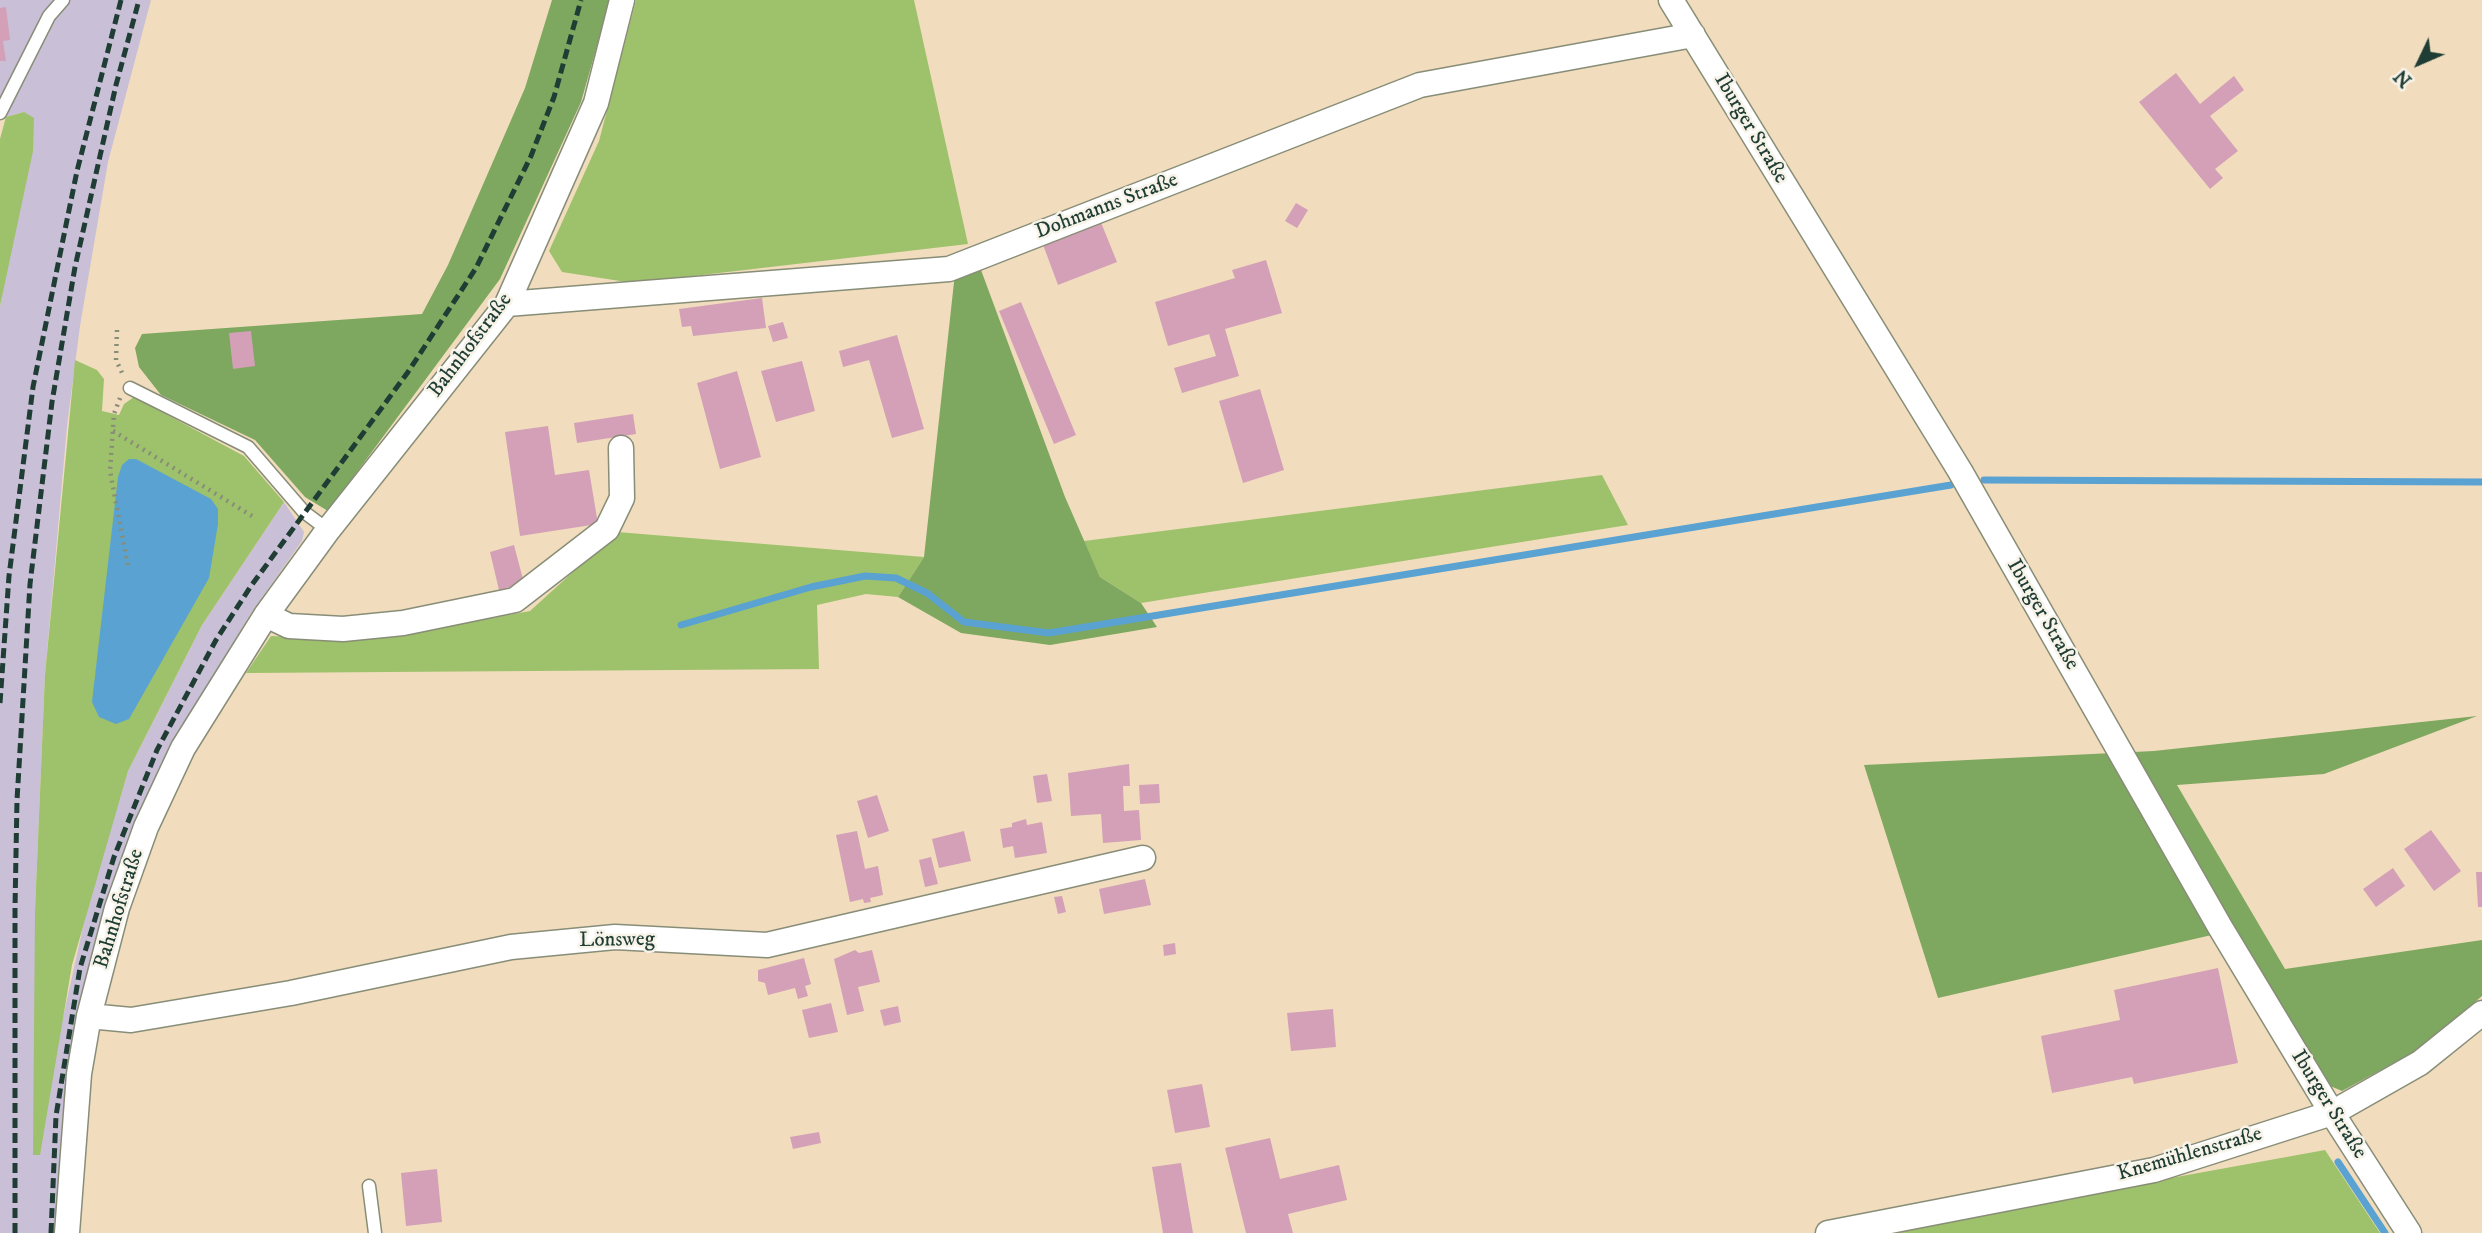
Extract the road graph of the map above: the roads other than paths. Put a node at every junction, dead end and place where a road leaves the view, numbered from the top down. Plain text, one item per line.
1 (63, 0) edge
2 (622, 0) edge
3 (1671, 0) edge
4 (1693, 35) junction
5 (0, 113) edge
6 (507, 304) junction
7 (130, 388) road end
8 (621, 448) dead end
9 (328, 530) junction
10 (266, 615) junction
11 (1143, 858) dead end
12 (2482, 1013) edge
13 (89, 1016) junction
14 (2332, 1113) junction
15 (369, 1186) dead end
16 (67, 1233) edge
17 (375, 1233) edge
18 (1828, 1233) edge
19 (2409, 1233) edge

1 - 5 lane
2 - 6 street, Bahnhofstraße
3 - 4 street, Iburger Straße
4 - 6 street, Dohmanns Straße
4 - 14 street, Iburger Straße
6 - 9 street, Bahnhofstraße
7 - 9 lane
8 - 10 street
9 - 10 street, Bahnhofstraße
10 - 13 street, Bahnhofstraße
11 - 13 street, Lönsweg
12 - 14 street, Knemühlenstraße
13 - 16 street, Bahnhofstraße
14 - 18 street, Knemühlenstraße
14 - 19 street, Iburger Straße
15 - 17 lane

